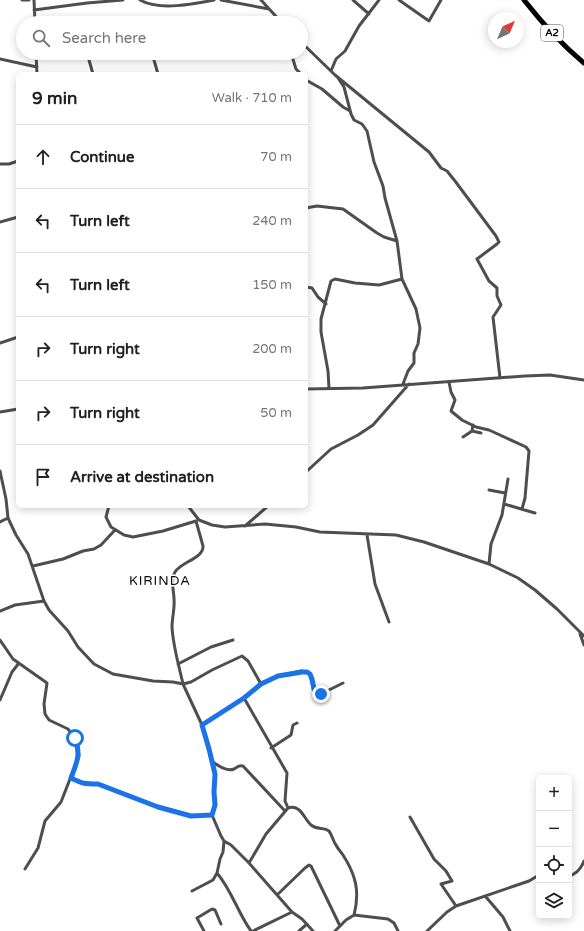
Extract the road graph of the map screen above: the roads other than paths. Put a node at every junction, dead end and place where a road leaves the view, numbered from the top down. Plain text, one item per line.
1 (22, 0) edge
2 (29, 0) edge
3 (34, 0) edge
4 (123, 0) edge
5 (140, 0) edge
6 (214, 0) edge
7 (221, 0) edge
8 (261, 0) edge
9 (353, 0) edge
10 (378, 0) edge
11 (399, 0) edge
12 (441, 0) edge
13 (525, 0) edge
14 (269, 9) junction
15 (34, 10) junction
16 (369, 14) junction
17 (34, 16) edge
18 (276, 16) edge
19 (308, 49) edge
20 (0, 59) edge
21 (36, 60) edge
22 (88, 60) edge
23 (154, 60) edge
24 (293, 60) edge
25 (584, 63) edge
26 (37, 67) junction
27 (331, 71) junction
28 (37, 72) edge
29 (92, 72) edge
30 (157, 72) edge
31 (299, 72) edge
32 (335, 75) junction
33 (308, 81) edge
34 (350, 111) junction
35 (16, 162) edge
36 (0, 164) edge
37 (308, 208) edge
38 (16, 217) edge
39 (0, 222) edge
40 (397, 241) junction
41 (402, 279) junction
42 (308, 287) edge
43 (326, 304) junction
44 (16, 338) edge
45 (0, 343) edge
46 (500, 378) junction
47 (584, 380) edge
48 (449, 382) junction
49 (403, 384) junction
50 (409, 384) junction
51 (329, 388) junction
52 (308, 389) edge
53 (16, 409) edge
54 (1, 412) edge
55 (0, 416) edge
56 (473, 425) junction
57 (472, 431) junction
58 (481, 433) dead end
59 (463, 437) dead end
60 (308, 470) edge
61 (0, 471) edge
62 (508, 479) dead end
63 (489, 490) dead end
64 (505, 493) junction
65 (504, 504) junction
66 (108, 508) edge
67 (189, 508) edge
68 (266, 508) edge
69 (522, 509) junction
70 (535, 514) dead end
71 (8, 518) junction
72 (197, 520) junction
73 (0, 522) edge
74 (245, 526) junction
75 (115, 530) junction
76 (367, 535) junction
77 (489, 564) junction
78 (33, 566) junction
79 (44, 601) junction
80 (0, 611) edge
81 (389, 622) dead end
82 (580, 632) junction
83 (584, 636) edge
84 (0, 640) edge
85 (233, 640) dead end
86 (584, 645) edge
87 (19, 663) junction
88 (178, 664) junction
89 (343, 683) dead end
90 (183, 684) junction
91 (261, 684) junction
92 (244, 698) junction
93 (0, 700) edge
94 (297, 723) dead end
95 (202, 725) junction
96 (271, 748) junction
97 (213, 762) junction
98 (71, 778) junction
99 (286, 809) junction
100 (212, 815) junction
101 (410, 817) dead end
102 (224, 841) junction
103 (584, 861) edge
104 (248, 863) junction
105 (25, 868) dead end
106 (217, 874) junction
107 (572, 875) edge
108 (536, 877) edge
109 (192, 891) dead end
110 (277, 895) junction
111 (486, 897) junction
112 (456, 906) junction
113 (292, 912) junction
114 (354, 915) junction
115 (221, 924) dead end
116 (307, 924) junction
117 (340, 926) junction
118 (204, 931) edge
119 (252, 931) edge
120 (299, 931) edge
121 (313, 931) edge
122 (335, 931) edge
123 (398, 931) edge
124 (427, 931) edge
125 (510, 931) edge

1 - 2 street
3 - 15 street
4 - 15 street
5 - 6 street
7 - 14 street
8 - 14 street
9 - 16 street
10 - 16 street
11 - 12 street
13 - 25 main road, A2
14 - 18 street
15 - 17 street
16 - 27 street
19 - 27 street
20 - 26 street
21 - 26 street
22 - 29 street
23 - 30 street
24 - 31 street
26 - 28 street
27 - 32 street
32 - 34 street
32 - 46 street
33 - 34 street
34 - 40 street
35 - 36 street
37 - 40 street
38 - 39 street
40 - 41 street
41 - 43 street
41 - 49 street
42 - 43 street
43 - 51 street
44 - 45 street
46 - 47 street
46 - 48 street
48 - 50 street
48 - 56 street
49 - 50 street
49 - 51 street
50 - 60 street
51 - 52 street
53 - 54 street
54 - 55 street
56 - 57 street
56 - 69 street
57 - 58 street
57 - 59 street
61 - 71 street
62 - 64 street
63 - 64 street
64 - 65 street
65 - 69 street
65 - 77 street
66 - 75 street
67 - 72 street
68 - 74 street
69 - 70 street
71 - 73 street
71 - 78 street
72 - 74 street
72 - 75 street
72 - 88 street
74 - 76 street
75 - 78 street
76 - 77 street
76 - 81 street
77 - 82 street
78 - 79 street
79 - 80 street
79 - 90 street
82 - 83 street
82 - 86 street
84 - 87 street
85 - 88 street
87 - 93 street
87 - 98 street
88 - 90 street
89 - 91 street
90 - 91 street
90 - 95 street
91 - 92 street
92 - 95 street
92 - 96 street
94 - 96 street
95 - 97 street
96 - 99 street
97 - 99 street
97 - 100 street
98 - 100 street
98 - 105 street
99 - 104 street
99 - 114 street
100 - 102 street
101 - 112 street
102 - 104 street
102 - 106 street
103 - 107 street
104 - 110 street
106 - 109 street
106 - 119 street
108 - 111 street
110 - 113 street
110 - 117 street
111 - 112 street
111 - 125 street
112 - 124 street
113 - 116 street
113 - 119 street
114 - 117 street
114 - 123 street
115 - 118 street
116 - 120 street
116 - 121 street
117 - 122 street

